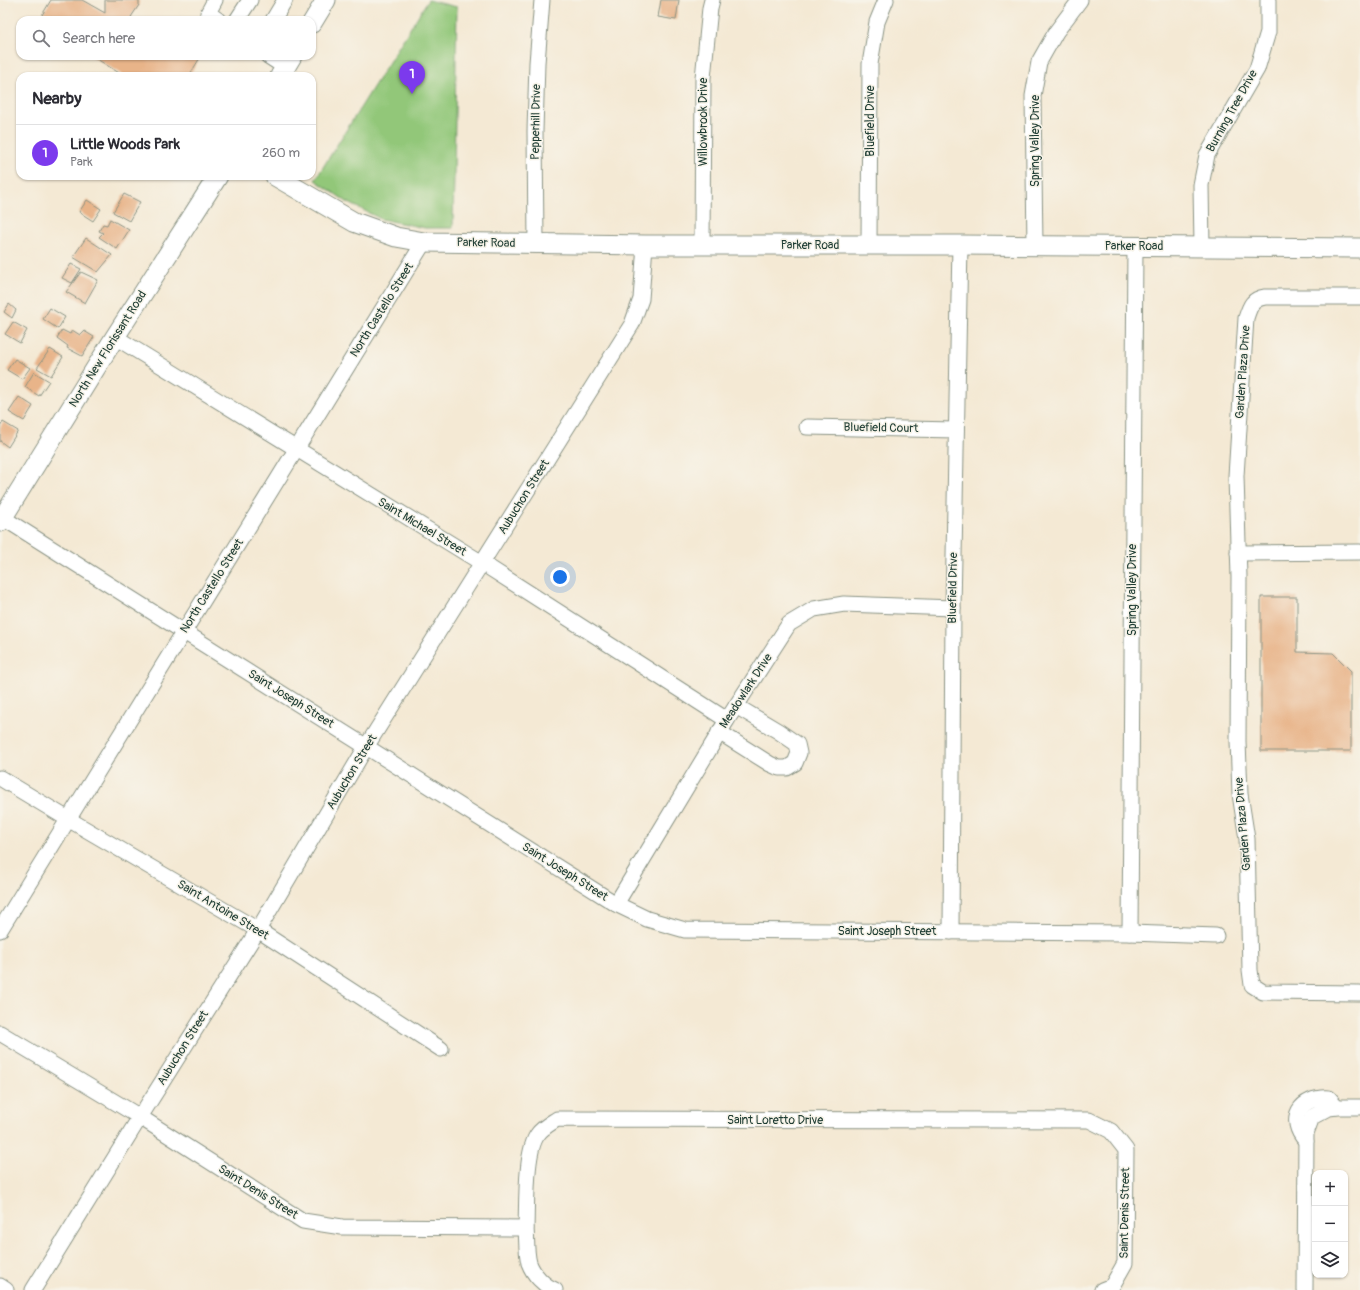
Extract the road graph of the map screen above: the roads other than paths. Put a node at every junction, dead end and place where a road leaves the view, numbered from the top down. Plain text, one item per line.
1 (250, 0) edge
2 (285, 0) edge
3 (326, 0) edge
4 (542, 0) edge
5 (712, 0) edge
6 (886, 0) edge
7 (1080, 0) edge
8 (1268, 0) edge
9 (240, 16) edge
10 (275, 16) edge
11 (316, 16) edge
12 (275, 60) edge
13 (286, 66) edge
14 (215, 180) edge
15 (282, 180) edge
16 (424, 242) junction
17 (536, 244) junction
18 (702, 244) junction
19 (869, 244) junction
20 (960, 244) junction
21 (645, 245) junction
22 (1035, 246) junction
23 (1134, 247) junction
24 (1202, 247) junction
25 (1360, 248) edge
26 (1360, 297) edge
27 (115, 338) junction
28 (807, 427) dead end
29 (956, 430) junction
30 (296, 450) junction
31 (1, 518) edge
32 (1238, 552) junction
33 (1360, 552) edge
34 (482, 564) junction
35 (953, 608) junction
36 (184, 632) junction
37 (736, 706) junction
38 (723, 726) junction
39 (366, 747) junction
40 (0, 778) edge
41 (68, 819) junction
42 (616, 904) junction
43 (0, 930) edge
44 (258, 930) junction
45 (951, 932) junction
46 (1130, 933) junction
47 (1216, 936) dead end
48 (1360, 993) edge
49 (0, 1033) edge
50 (441, 1049) dead end
51 (1337, 1106) junction
52 (1360, 1107) edge
53 (140, 1117) junction
54 (1111, 1131) joint
55 (1306, 1142) junction
56 (526, 1228) junction
57 (0, 1286) edge
58 (6, 1290) edge
59 (33, 1290) edge
60 (555, 1290) edge
61 (1102, 1290) edge
62 (1305, 1290) edge

1 - 9 street
2 - 10 street
3 - 11 main road
4 - 17 street, Pepperhill Drive
5 - 18 street, Willowbrook Drive
6 - 19 street, Bluefield Drive
7 - 22 street, Spring Valley Drive
8 - 24 street, Burning Tree Drive
12 - 13 street
14 - 27 main road, North New Florissant Road
15 - 16 main road, Parker Road
16 - 17 main road, Parker Road
16 - 30 street, North Castello Street
17 - 21 main road, Parker Road
18 - 19 main road, Parker Road
18 - 21 main road, Parker Road
19 - 20 main road, Parker Road
20 - 22 main road, Parker Road
20 - 29 street, Bluefield Drive
21 - 34 street, Aubuchon Street
22 - 23 main road, Parker Road
23 - 24 main road, Parker Road
23 - 46 street, Spring Valley Drive
24 - 25 main road, Parker Road
26 - 32 street, Garden Plaza Drive
27 - 30 street, Saint Michael Street
27 - 31 main road, North New Florissant Road
28 - 29 street, Bluefield Court
29 - 35 street, Bluefield Drive
30 - 34 street, Saint Michael Street
30 - 36 street, North Castello Street
31 - 36 street, Saint Joseph Street
32 - 33 street
32 - 48 street, Garden Plaza Drive
34 - 38 street, Saint Michael Street
34 - 39 street, Aubuchon Street
35 - 37 street, Meadowlark Drive
35 - 45 street, Bluefield Drive
36 - 39 street, Saint Joseph Street
36 - 41 street, North Castello Street
37 - 38 street, Meadowlark Drive
37 - 38 street, Saint Michael Street
38 - 42 street, Meadowlark Drive
39 - 42 street, Saint Joseph Street
39 - 44 street, Aubuchon Street
40 - 41 street, Saint Antoine Street
41 - 43 street, North Castello Street
41 - 44 street, Saint Antoine Street
42 - 45 street, Saint Joseph Street
44 - 50 street, Saint Antoine Street
44 - 53 street, Aubuchon Street
45 - 46 street, Saint Joseph Street
46 - 47 street, Saint Joseph Street
49 - 53 street, Saint Denis Street
51 - 52 street
51 - 55 street
51 - 55 street
53 - 56 street, Saint Denis Street
53 - 59 street, Aubuchon Street
54 - 56 street, Saint Loretto Drive
54 - 61 street, Saint Denis Street
55 - 62 street
56 - 60 street
57 - 58 street

